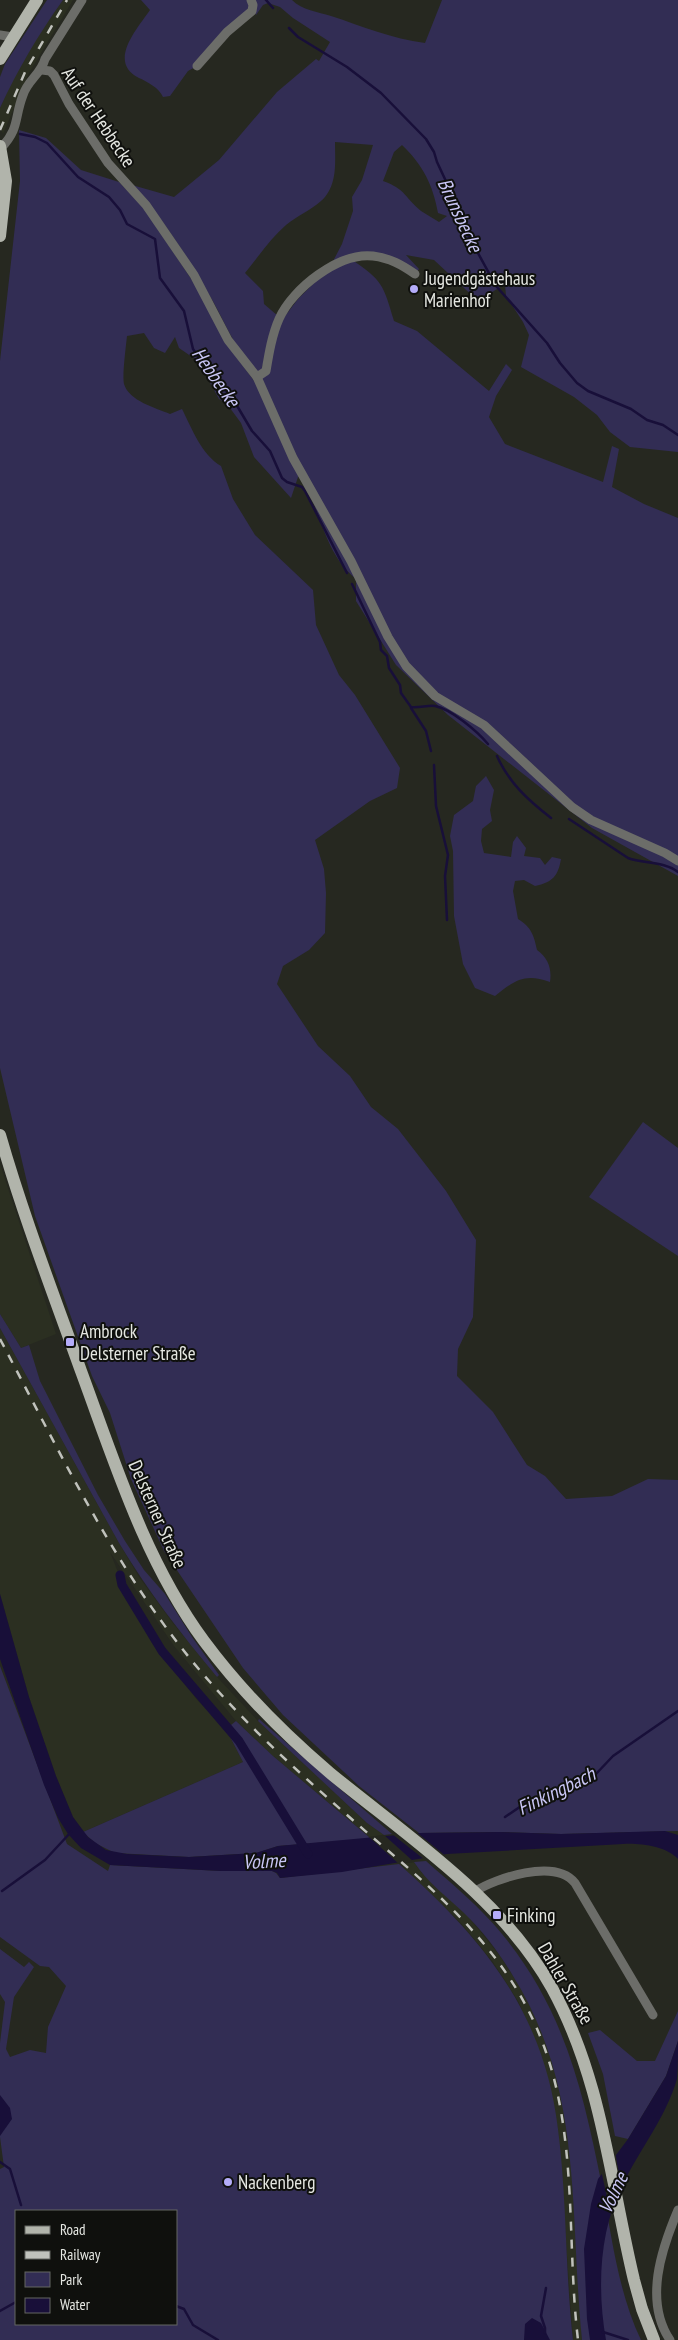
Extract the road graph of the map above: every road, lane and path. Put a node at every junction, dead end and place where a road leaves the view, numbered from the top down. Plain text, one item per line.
1 (38, 0) edge
2 (82, 0) edge
3 (251, 0) edge
4 (0, 35) edge
5 (13, 36) junction
6 (0, 58) edge
7 (197, 66) dead end
8 (42, 70) junction
9 (0, 147) edge
10 (0, 236) edge
11 (415, 274) dead end
12 (257, 377) junction
13 (678, 861) edge
14 (0, 1135) edge
15 (437, 1860) joint
16 (474, 1892) junction
17 (652, 2015) dead end
18 (678, 2210) edge
19 (654, 2340) edge
20 (670, 2340) edge

1 - 5 main road
2 - 8 street
3 - 7 street
4 - 5 street
5 - 6 main road
8 - 9 street
8 - 12 street, Auf der Hebbecke
9 - 10 main road
11 - 12 street
12 - 13 street
14 - 15 main road, Delsterner Straße
15 - 16 main road, Dahler Straße
16 - 17 street
16 - 19 main road, Dahler Straße
18 - 20 street

